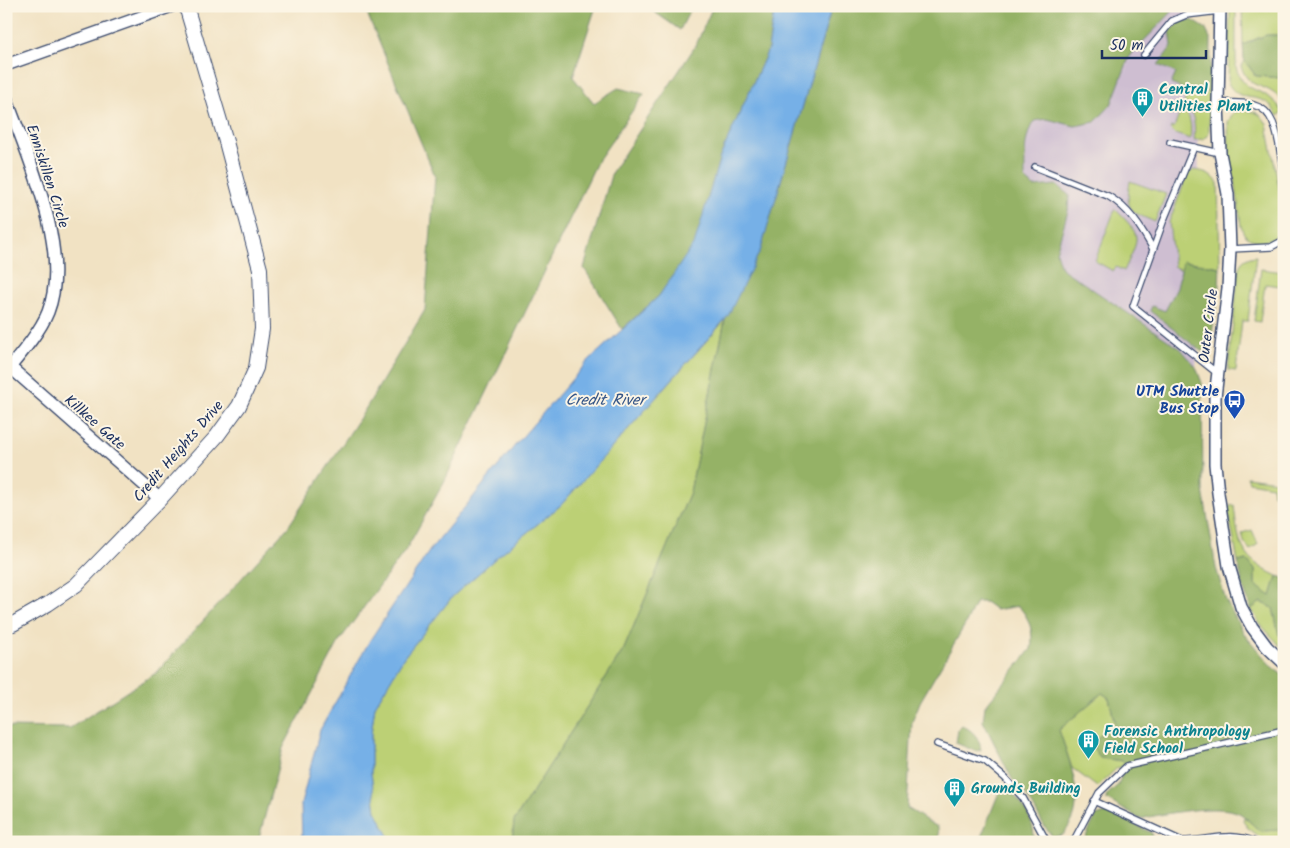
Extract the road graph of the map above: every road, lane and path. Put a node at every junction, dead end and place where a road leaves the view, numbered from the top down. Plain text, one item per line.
1 (172, 6) edge
2 (186, 6) edge
3 (1220, 8) edge
4 (1144, 55) dead end
5 (6, 65) edge
6 (6, 97) edge
7 (1218, 103) junction
8 (1170, 142) dead end
9 (1194, 147) junction
10 (1220, 153) junction
11 (1035, 167) dead end
12 (1284, 176) edge
13 (1284, 240) edge
14 (1153, 249) junction
15 (1230, 249) junction
16 (8, 370) edge
17 (1217, 373) junction
18 (160, 499) junction
19 (6, 625) edge
20 (1284, 663) edge
21 (1284, 730) edge
22 (936, 744) dead end
23 (1094, 801) junction
24 (1047, 842) edge
25 (1073, 842) edge
26 (1255, 842) edge

1 - 5 street
2 - 18 street, Credit Heights Drive
3 - 4 lane
3 - 7 street, Outer Circle
6 - 16 street, Enniskillen Circle
7 - 10 street, Outer Circle
7 - 12 lane
8 - 9 lane
9 - 10 lane
9 - 14 lane
10 - 15 street, Outer Circle
11 - 14 lane
13 - 15 lane
14 - 17 lane
15 - 17 street, Outer Circle
16 - 18 street, Killkee Gate
17 - 20 street, Outer Circle
18 - 19 street, Credit Heights Drive
21 - 23 lane
22 - 24 lane
23 - 25 lane
23 - 26 lane

